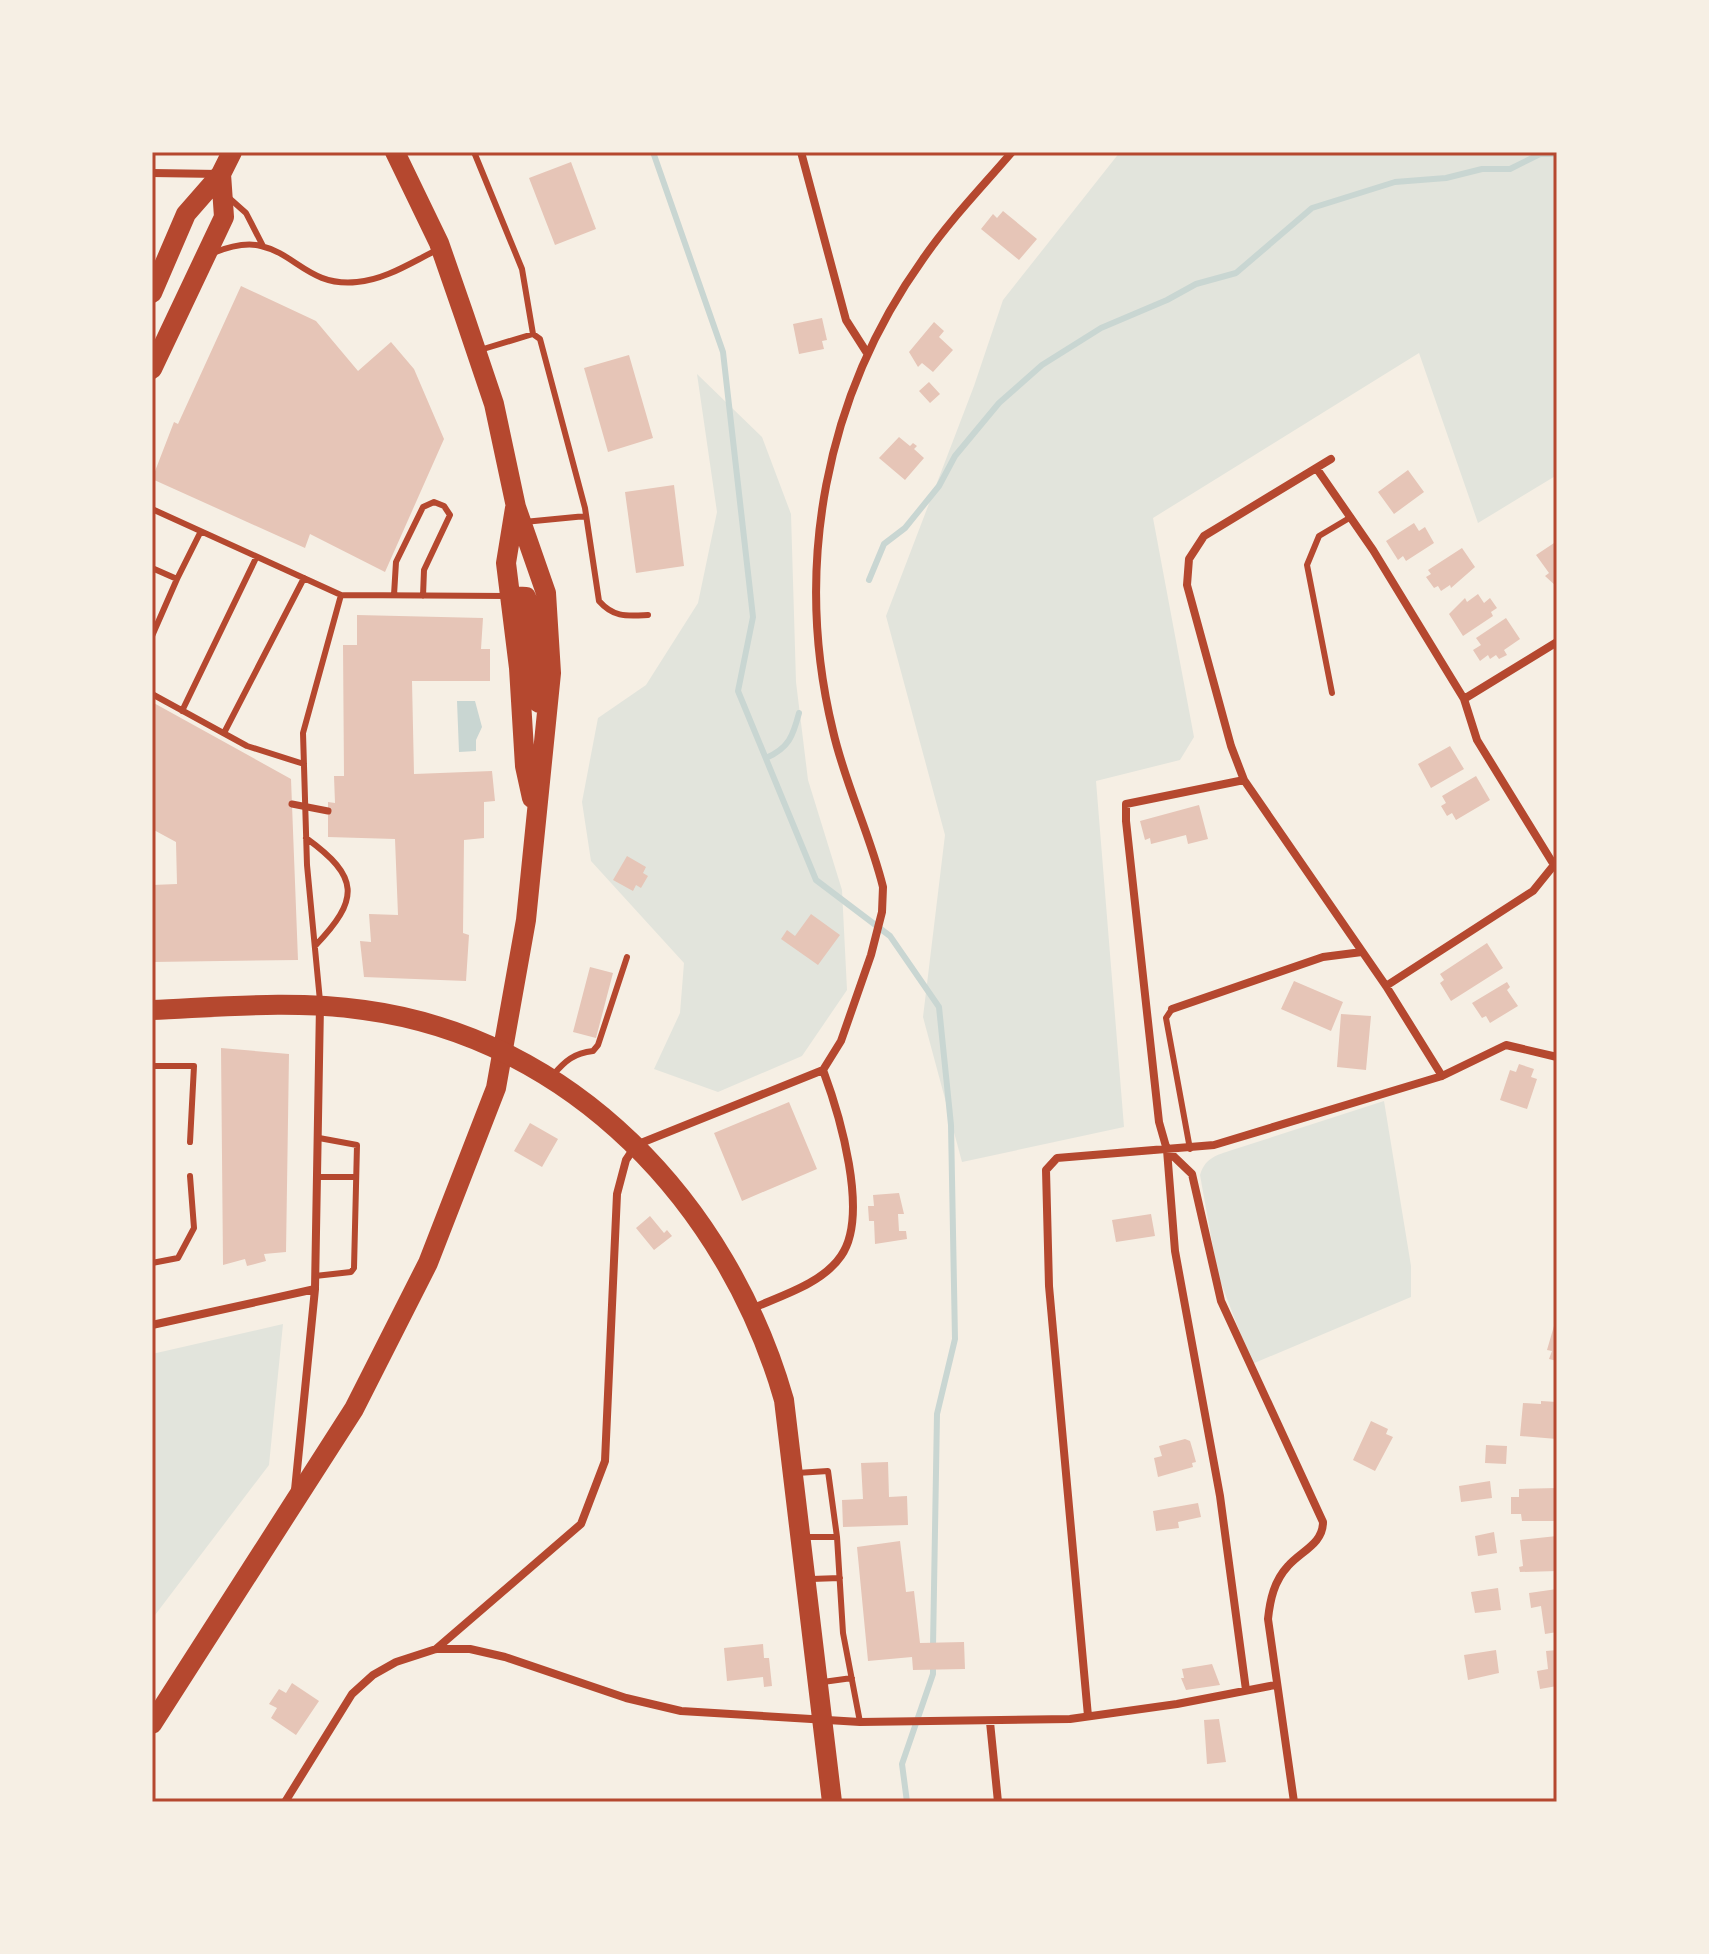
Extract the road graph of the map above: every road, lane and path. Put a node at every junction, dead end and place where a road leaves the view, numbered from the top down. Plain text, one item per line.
1 (232, 152) edge
2 (380, 152) edge
3 (395, 152) edge
4 (474, 152) edge
5 (801, 152) edge
6 (1012, 152) edge
7 (152, 173) edge
8 (407, 177) junction
9 (222, 183) junction
10 (263, 246) junction
11 (441, 249) junction
12 (206, 256) junction
13 (152, 293) edge
14 (533, 334) junction
15 (476, 351) junction
16 (867, 353) junction
17 (152, 369) edge
18 (1331, 459) dead end
19 (1317, 469) junction
20 (152, 509) edge
21 (586, 516) junction
22 (516, 517) junction
23 (1351, 517) junction
24 (200, 533) junction
25 (256, 558) junction
26 (152, 568) edge
27 (304, 578) junction
28 (177, 579) junction
29 (341, 595) junction
30 (394, 595) junction
31 (423, 596) junction
32 (510, 596) junction
33 (648, 615) dead end
34 (152, 636) edge
35 (1557, 642) edge
36 (1332, 693) dead end
37 (152, 694) edge
38 (1464, 699) junction
39 (182, 711) junction
40 (224, 733) junction
41 (544, 735) junction
42 (304, 764) junction
43 (1244, 780) junction
44 (292, 804) dead end
45 (328, 811) dead end
46 (536, 817) junction
47 (306, 838) junction
48 (1556, 863) edge
49 (315, 946) junction
50 (1362, 952) junction
51 (627, 957) dead end
52 (1386, 986) junction
53 (320, 1005) junction
54 (1172, 1009) joint
55 (152, 1010) edge
56 (1557, 1057) edge
57 (152, 1066) edge
58 (823, 1070) junction
59 (1442, 1076) junction
60 (550, 1078) junction
61 (319, 1138) junction
62 (190, 1142) dead end
63 (636, 1145) junction
64 (1190, 1149) junction
65 (1167, 1150) junction
66 (190, 1176) dead end
67 (318, 1177) junction
68 (356, 1177) junction
69 (152, 1263) edge
70 (315, 1276) junction
71 (315, 1289) junction
72 (751, 1309) junction
73 (152, 1325) edge
74 (794, 1473) junction
75 (294, 1503) junction
76 (802, 1537) junction
77 (837, 1537) junction
78 (840, 1578) junction
79 (807, 1579) junction
80 (436, 1649) junction
81 (852, 1678) junction
82 (819, 1682) junction
83 (1275, 1685) junction
84 (1246, 1690) junction
85 (1088, 1716) junction
86 (824, 1720) junction
87 (860, 1722) junction
88 (990, 1722) junction
89 (152, 1724) edge
90 (285, 1802) edge
91 (832, 1802) edge
92 (998, 1802) edge
93 (1294, 1802) edge

1 - 9 main road
2 - 8 main road
3 - 8 main road
4 - 14 lane
5 - 16 street
6 - 16 street
7 - 9 street
8 - 11 main road
9 - 10 lane
9 - 12 main road
9 - 13 main road
10 - 11 lane
10 - 12 lane
11 - 15 main road
12 - 17 main road
14 - 15 lane
14 - 21 lane
15 - 22 main road
16 - 58 street
18 - 19 street
19 - 23 street
19 - 43 street
20 - 24 lane
21 - 22 lane
21 - 33 lane
22 - 32 main road
22 - 41 main road
23 - 36 lane
23 - 38 street
24 - 25 lane
24 - 28 lane
25 - 27 lane
25 - 39 lane
26 - 28 lane
27 - 29 lane
27 - 40 lane
28 - 34 lane
29 - 30 lane
29 - 42 lane
30 - 31 lane
30 - 31 lane
31 - 32 lane
32 - 41 main road
32 - 46 main road
35 - 38 street
37 - 39 lane
38 - 48 street
39 - 40 lane
40 - 42 lane
41 - 46 main road
42 - 47 lane
43 - 50 street
43 - 65 street
44 - 45 street
46 - 75 main road
47 - 49 lane
47 - 49 lane
48 - 52 street
49 - 53 lane
50 - 52 street
50 - 54 street
51 - 60 lane
52 - 59 street
53 - 55 main road
53 - 60 main road
53 - 61 street
54 - 64 lane
56 - 59 street
57 - 62 lane
58 - 63 street
58 - 72 street
59 - 64 street
60 - 63 main road
61 - 67 street
61 - 68 lane
63 - 72 main road
63 - 80 street
64 - 65 street
65 - 83 street
65 - 84 street
65 - 85 street
66 - 69 lane
67 - 68 lane
67 - 70 street
68 - 70 lane
70 - 71 street
71 - 73 street
71 - 75 street
72 - 74 main road
74 - 76 main road
74 - 77 lane
75 - 89 main road
76 - 77 lane
76 - 79 main road
77 - 78 lane
78 - 79 lane
78 - 81 lane
79 - 82 main road
80 - 86 street
80 - 90 street
81 - 82 lane
81 - 87 lane
82 - 86 main road
83 - 84 street
83 - 93 street
84 - 85 street
85 - 88 street
86 - 87 street
86 - 91 main road
87 - 88 street
88 - 92 street

